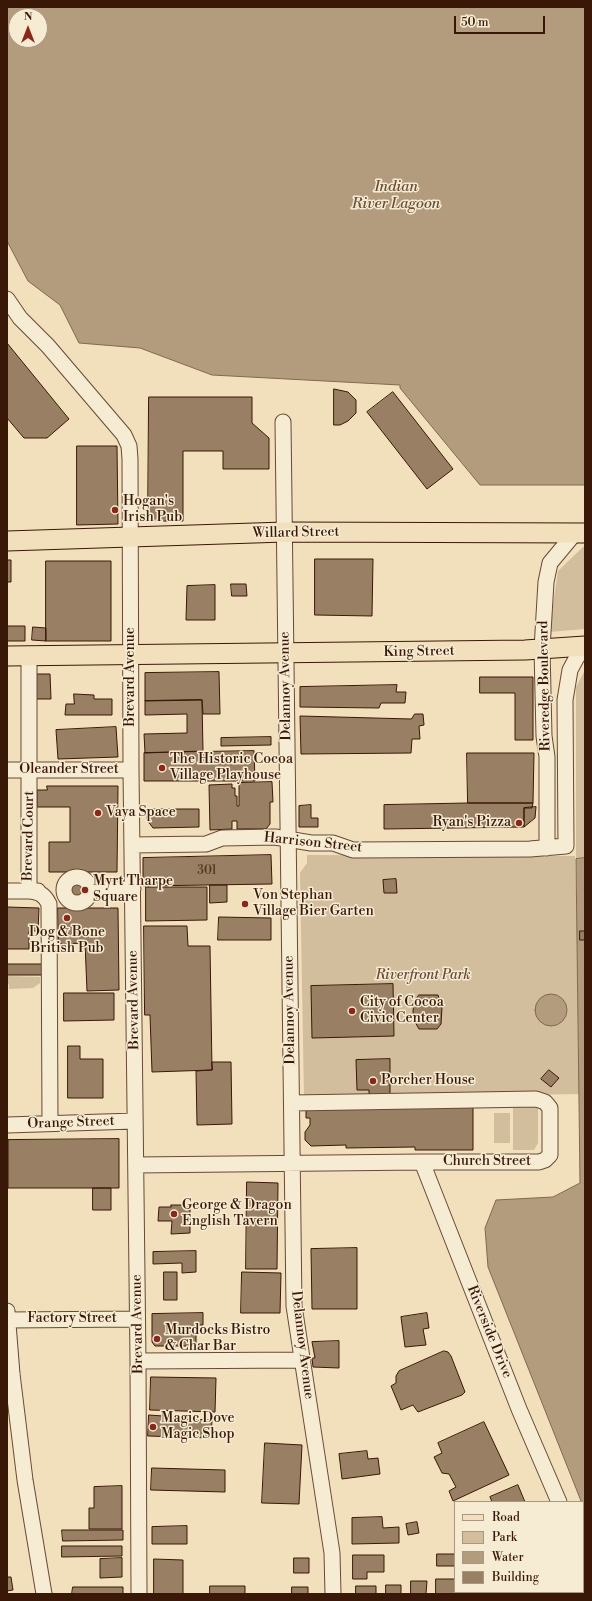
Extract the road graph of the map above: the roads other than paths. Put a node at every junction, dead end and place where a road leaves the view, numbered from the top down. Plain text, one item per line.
1 (7, 299) edge
2 (283, 422) dead end
3 (285, 532) junction
4 (580, 533) edge
5 (131, 537) junction
6 (7, 541) edge
7 (585, 647) edge
8 (542, 650) junction
9 (285, 653) junction
10 (132, 655) junction
11 (7, 656) edge
12 (29, 656) junction
13 (7, 770) edge
14 (30, 770) junction
15 (131, 770) junction
16 (288, 839) junction
17 (132, 845) junction
18 (566, 846) joint
19 (547, 848) junction
20 (133, 889) junction
21 (7, 891) edge
22 (29, 891) junction
23 (292, 1103) junction
24 (135, 1121) junction
25 (50, 1123) junction
26 (7, 1125) edge
27 (422, 1162) junction
28 (293, 1163) junction
29 (136, 1165) junction
30 (7, 1317) edge
31 (137, 1319) junction
32 (138, 1360) junction
33 (303, 1360) junction
34 (559, 1501) edge
35 (44, 1594) edge
36 (139, 1594) edge
37 (333, 1594) edge

1 - 5 street, Brevard Avenue
2 - 3 street, Delannoy Avenue
3 - 4 main road, Willard Street
3 - 5 main road, Willard Street
3 - 9 street, Delannoy Avenue
4 - 8 street, Riveredge Boulevard
5 - 6 main road, Willard Street
5 - 10 street, Brevard Avenue
7 - 8 main road, King Street
7 - 18 street, Riveredge Boulevard
8 - 9 main road, King Street
8 - 19 street, Riveredge Boulevard
9 - 10 main road, King Street
9 - 16 street, Delannoy Avenue
10 - 12 main road, King Street
10 - 15 street, Brevard Avenue
11 - 12 main road, King Street
12 - 14 street, Brevard Court
13 - 14 street, Oleander Street
14 - 15 street, Oleander Street
14 - 22 street, Brevard Court
15 - 17 street, Brevard Avenue
16 - 17 street, Harrison Street
16 - 19 street, Harrison Street
16 - 23 street, Delannoy Avenue
17 - 20 street, Brevard Avenue
18 - 19 street, Harrison Street
20 - 22 street
20 - 24 street, Brevard Avenue
21 - 22 street
22 - 25 street, Brevard Court
23 - 27 street, Church Street
23 - 28 street, Delannoy Avenue
24 - 25 street, Orange Street
24 - 29 street, Brevard Avenue
25 - 26 street, Orange Street
27 - 28 street, Church Street
27 - 34 street, Riverside Drive
28 - 29 street, Church Street
28 - 33 street, Delannoy Avenue
29 - 31 street, Brevard Avenue
30 - 31 street, Factory Street
30 - 35 street
31 - 32 street, Brevard Avenue
32 - 33 street
32 - 36 street, Brevard Avenue
33 - 37 street, Delannoy Avenue

